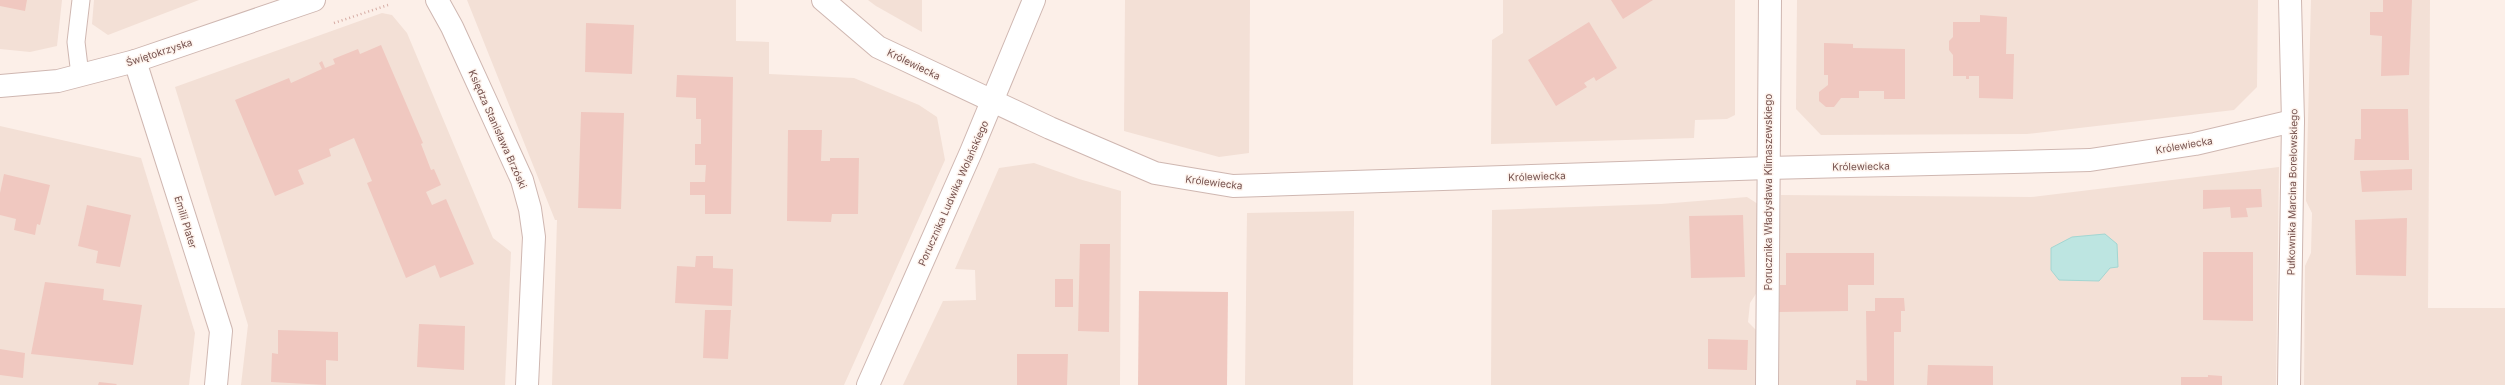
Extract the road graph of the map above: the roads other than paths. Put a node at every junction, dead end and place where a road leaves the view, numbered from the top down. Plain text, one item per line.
1 (81, 0) edge
2 (314, 0) edge
3 (437, 0) edge
4 (823, 0) edge
5 (1034, 0) edge
6 (1770, 0) edge
7 (2290, 0) edge
8 (135, 61) junction
9 (80, 75) junction
10 (0, 86) edge
11 (993, 102) junction
12 (2293, 121) junction
13 (1768, 168) junction
14 (216, 385) edge
15 (526, 385) edge
16 (868, 385) edge
17 (1767, 385) edge
18 (2289, 385) edge

1 - 9 lane
2 - 8 street, Świętokrzyska
3 - 15 street, Księdza Stanisława Brzóski
4 - 11 street, Królewiecka
5 - 11 street, Porucznika Ludwika Wolańskiego
6 - 13 street, Porucznika Władysława Klimaszewskiego
7 - 12 street, Pułkownika Marcina Borelowskiego
8 - 9 street, Świętokrzyska
8 - 14 street, Emilii Plater
9 - 10 street, Świętokrzyska
11 - 13 street, Królewiecka
11 - 16 street, Porucznika Ludwika Wolańskiego
12 - 13 street, Królewiecka
12 - 18 street, Pułkownika Marcina Borelowskiego
13 - 17 street, Porucznika Władysława Klimaszewskiego

